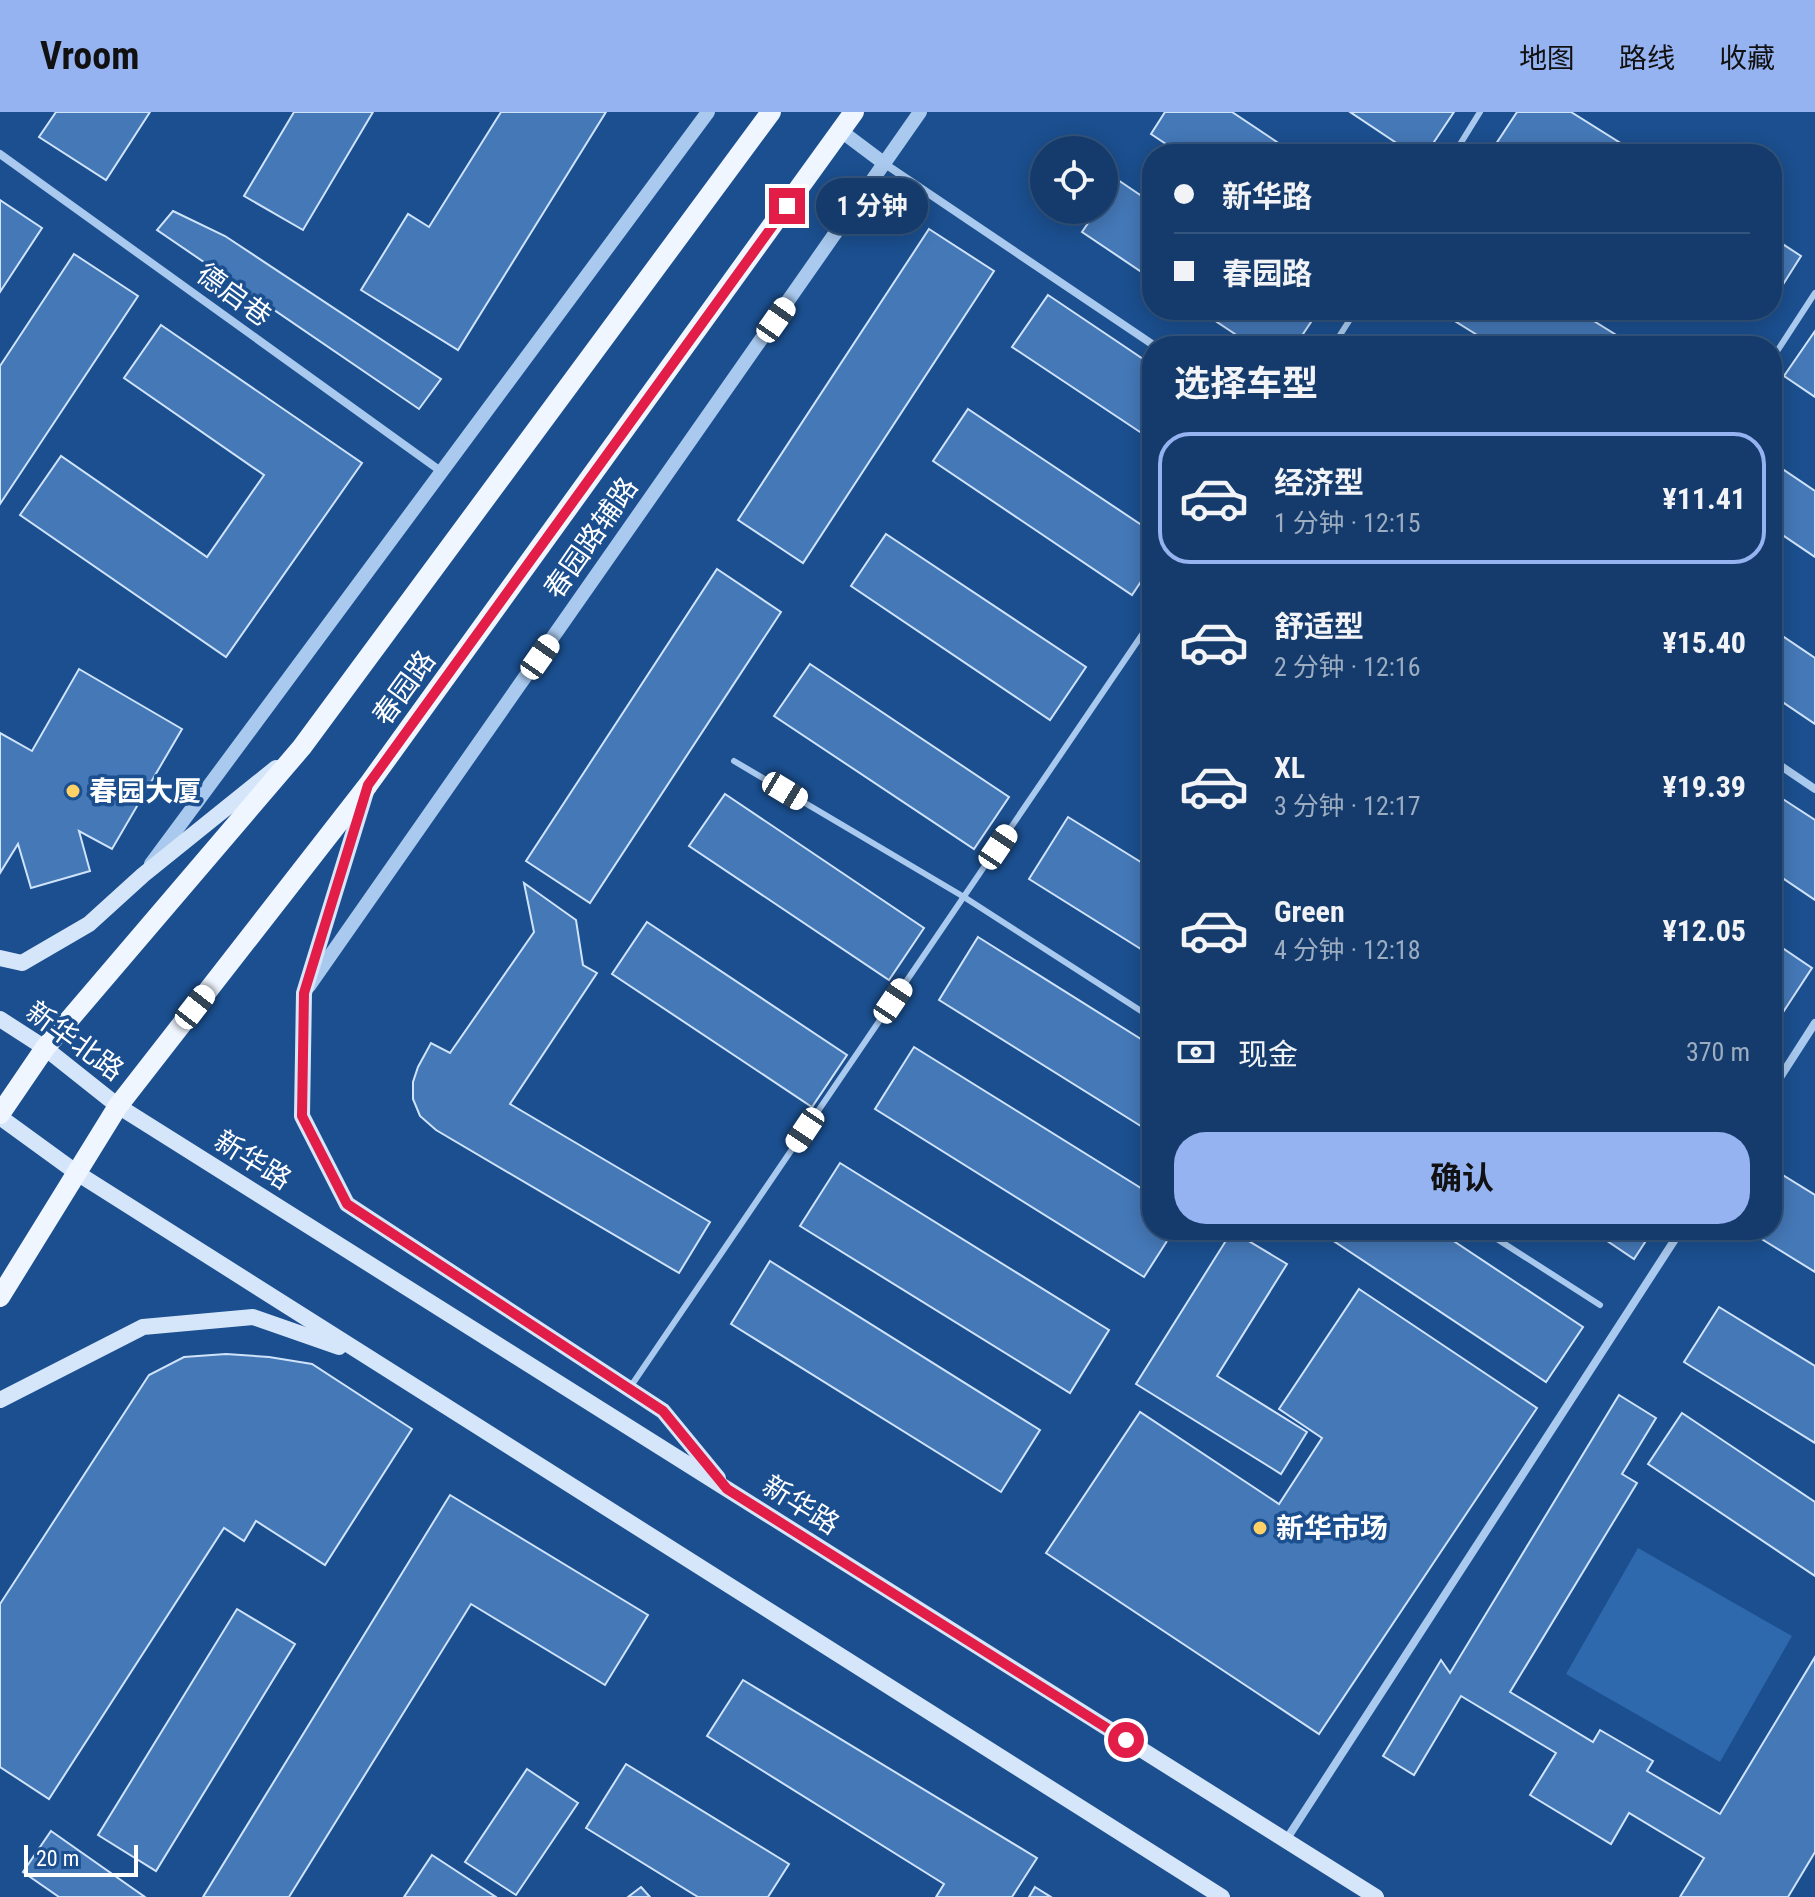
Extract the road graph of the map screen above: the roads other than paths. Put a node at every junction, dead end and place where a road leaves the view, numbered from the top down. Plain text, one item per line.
1 (708, 112) edge
2 (771, 112) edge
3 (854, 112) edge
4 (920, 112) edge
5 (1480, 112) edge
6 (841, 131) junction
7 (1460, 144) edge
8 (0, 154) edge
9 (885, 164) junction
10 (1815, 293) edge
11 (1142, 337) edge
12 (1782, 344) edge
13 (442, 472) junction
14 (1142, 635) edge
15 (302, 747) junction
16 (734, 761) dead end
17 (1782, 767) edge
18 (368, 785) junction
19 (1815, 789) edge
20 (143, 875) junction
21 (964, 897) junction
22 (0, 958) edge
23 (304, 993) junction
24 (1142, 1012) edge
25 (0, 1019) edge
26 (1815, 1023) edge
27 (45, 1048) junction
28 (1782, 1074) edge
29 (118, 1106) junction
30 (0, 1116) edge
31 (77, 1173) junction
32 (1499, 1240) edge
33 (1675, 1240) edge
34 (0, 1297) edge
35 (1600, 1305) dead end
36 (366, 1356) junction
37 (629, 1389) junction
38 (0, 1400) edge
39 (727, 1489) junction
40 (1286, 1840) junction
41 (1222, 1897) edge
42 (1376, 1897) edge

1 - 13 street
2 - 15 main road, 春园路
3 - 6 main road, 春园路
4 - 9 street, 春园路辅路
5 - 7 lane
6 - 9 street
6 - 18 main road, 春园路
8 - 13 street, 德启巷
9 - 11 street
9 - 23 street, 春园路辅路
10 - 12 lane
13 - 20 street
14 - 21 lane
15 - 20 main road
15 - 27 main road, 春园路
16 - 21 lane
17 - 19 street
18 - 23 main road
18 - 29 main road, 春园路
20 - 22 main road
21 - 24 lane
21 - 37 lane
23 - 37 main road
25 - 27 main road, 新华北路
26 - 28 street
27 - 29 main road, 新华北路
27 - 30 main road, 春园路
29 - 31 main road, 春园路
29 - 39 main road, 新华路
30 - 31 main road
31 - 34 main road, 春园路
31 - 36 main road
32 - 35 lane
33 - 40 street
36 - 38 main road
36 - 41 main road
37 - 39 main road
39 - 40 main road, 新华路
40 - 42 main road, 新华路

